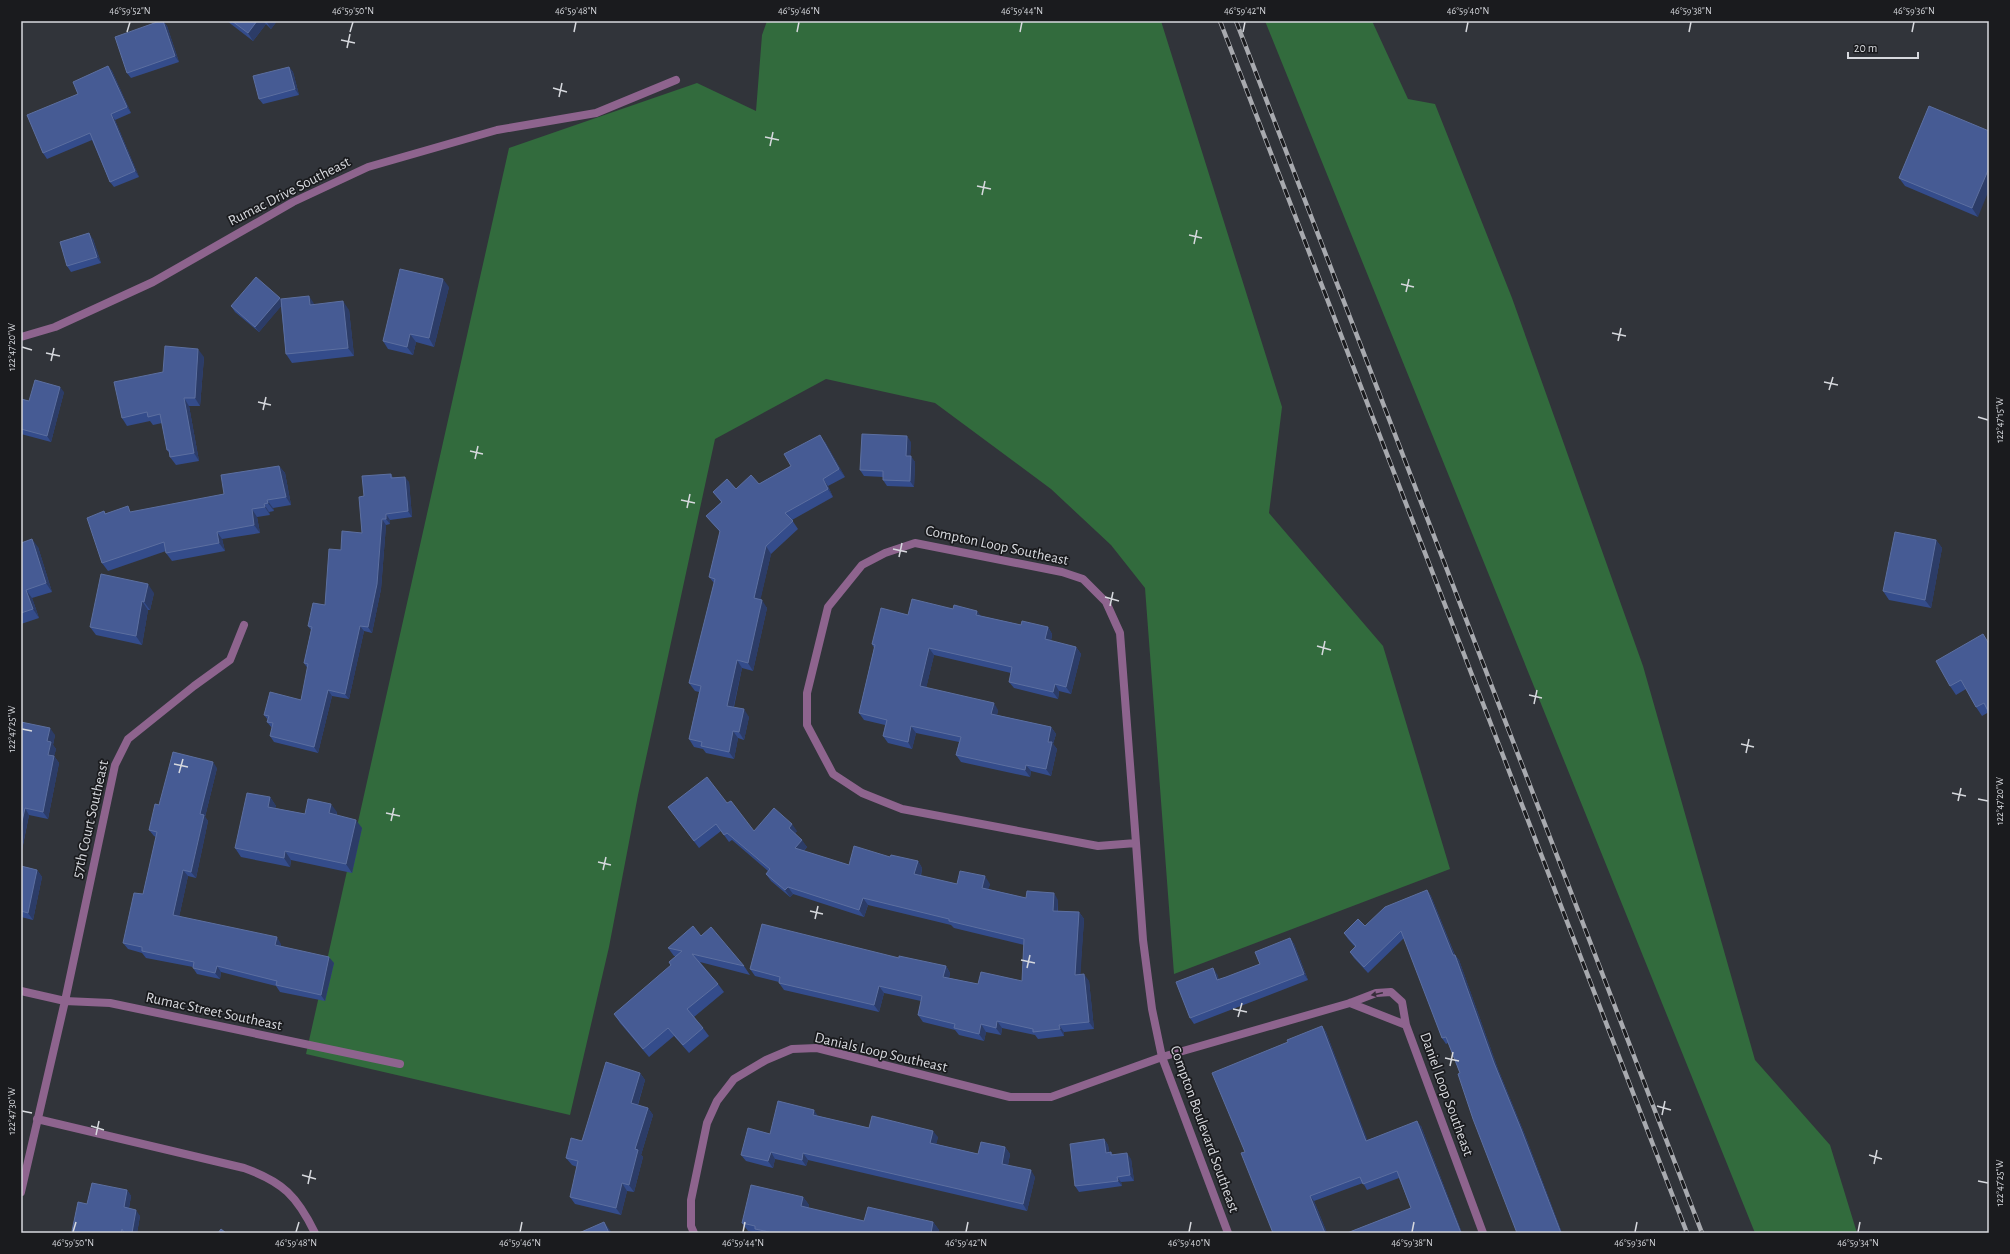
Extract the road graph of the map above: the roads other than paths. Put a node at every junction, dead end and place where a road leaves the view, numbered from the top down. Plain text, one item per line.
1 (676, 80) dead end
2 (21, 337) edge
3 (244, 626) dead end
4 (1136, 843) junction
5 (21, 991) edge
6 (65, 1001) junction
7 (1350, 1003) junction
8 (1406, 1025) junction
9 (1162, 1057) junction
10 (400, 1064) dead end
11 (37, 1119) junction
12 (21, 1192) edge
13 (315, 1233) edge
14 (694, 1233) edge
15 (1228, 1233) edge
16 (1483, 1233) edge

1 - 2 street, Rumac Drive Southeast
3 - 6 street, 57th Court Southeast
4 - 4 street, Compton Loop Southeast
4 - 9 street, Compton Boulevard Southeast
5 - 6 street, Rumac Street Southeast
6 - 10 street, Rumac Street Southeast
6 - 11 street, 57th Court Southeast
7 - 8 street, Daniel Loop Southeast
8 -> 7 street
7 - 9 street
8 - 16 street, Daniel Loop Southeast
9 - 14 street, Danials Loop Southeast
9 - 15 street, Compton Boulevard Southeast
11 - 12 street, 57th Court Southeast
11 - 13 street

